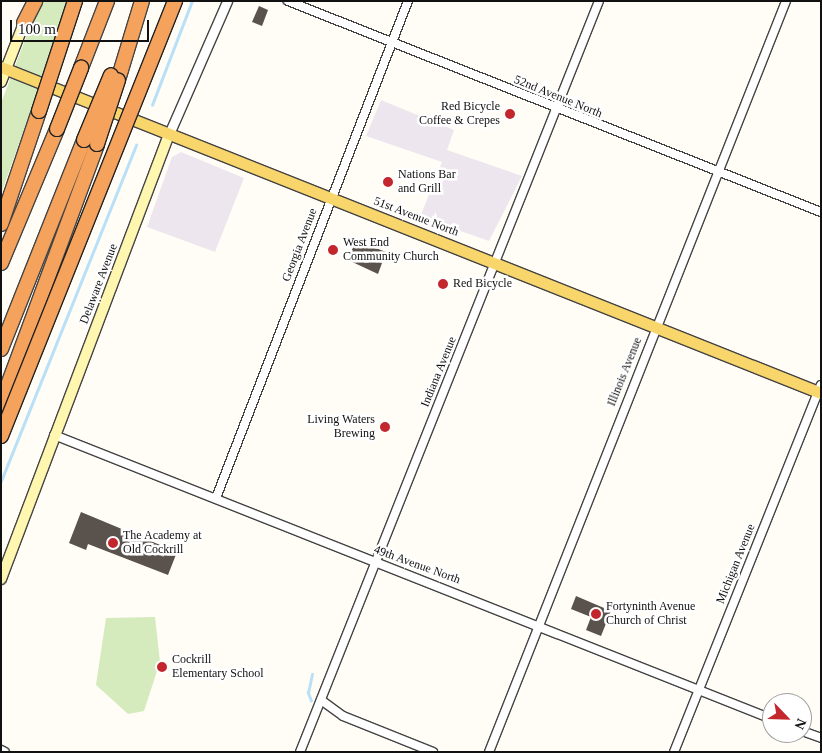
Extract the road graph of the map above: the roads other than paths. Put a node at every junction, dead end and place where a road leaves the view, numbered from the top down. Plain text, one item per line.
1 (31, 1) edge
2 (35, 1) edge
3 (75, 1) edge
4 (107, 1) edge
5 (141, 1) edge
6 (175, 1) edge
7 (227, 1) edge
8 (288, 1) edge
9 (408, 1) edge
10 (600, 1) edge
11 (786, 1) edge
12 (24, 23) junction
13 (392, 42) junction
14 (4, 68) edge
15 (1, 82) edge
16 (556, 109) junction
17 (169, 134) junction
18 (91, 142) junction
19 (718, 171) junction
20 (330, 198) junction
21 (821, 212) edge
22 (1, 224) edge
23 (1, 263) edge
24 (497, 263) junction
25 (656, 325) junction
26 (1, 349) edge
27 (820, 390) edge
28 (1, 404) edge
29 (54, 435) junction
30 (1, 436) edge
31 (216, 498) junction
32 (377, 563) junction
33 (1, 579) edge
34 (540, 624) junction
35 (698, 688) junction
36 (321, 700) junction
37 (762, 715) edge
38 (1, 750) edge
39 (5, 752) edge
40 (300, 752) edge
41 (433, 752) edge
42 (489, 752) edge
43 (674, 752) edge

1 - 12 street
2 - 12 highway
3 - 22 highway, bridge
4 - 23 highway, bridge
5 - 18 highway, bridge
6 - 30 highway, bridge
7 - 17 street, Delaware Avenue
8 - 13 street, 52nd Avenue North
9 - 13 street, Georgia Avenue
10 - 16 street, Indiana Avenue
11 - 19 street, Illinois Avenue
12 - 14 main road
13 - 16 street, 52nd Avenue North
13 - 20 street, Georgia Avenue
14 - 15 main road
14 - 17 main road, 51st Avenue North
16 - 19 street, 52nd Avenue North
16 - 24 street, Indiana Avenue
17 - 20 main road, 51st Avenue North
17 - 29 main road, Delaware Avenue
18 - 26 highway
18 - 28 highway
19 - 21 street, 52nd Avenue North
19 - 25 street, Illinois Avenue
20 - 24 main road, 51st Avenue North
20 - 31 street, Georgia Avenue
24 - 25 main road, 51st Avenue North
24 - 32 street, Indiana Avenue
25 - 27 main road, 51st Avenue North
25 - 34 street, Illinois Avenue
27 - 35 street, Michigan Avenue
29 - 31 street, 49th Avenue North
29 - 33 main road, Delaware Avenue
31 - 32 street, 49th Avenue North
32 - 34 street, 49th Avenue North
32 - 36 street, Indiana Avenue
34 - 35 street, 49th Avenue North
34 - 42 street, Illinois Avenue
35 - 37 street, 49th Avenue North
35 - 43 street, Michigan Avenue
36 - 40 street, Indiana Avenue
36 - 41 street
38 - 39 street

